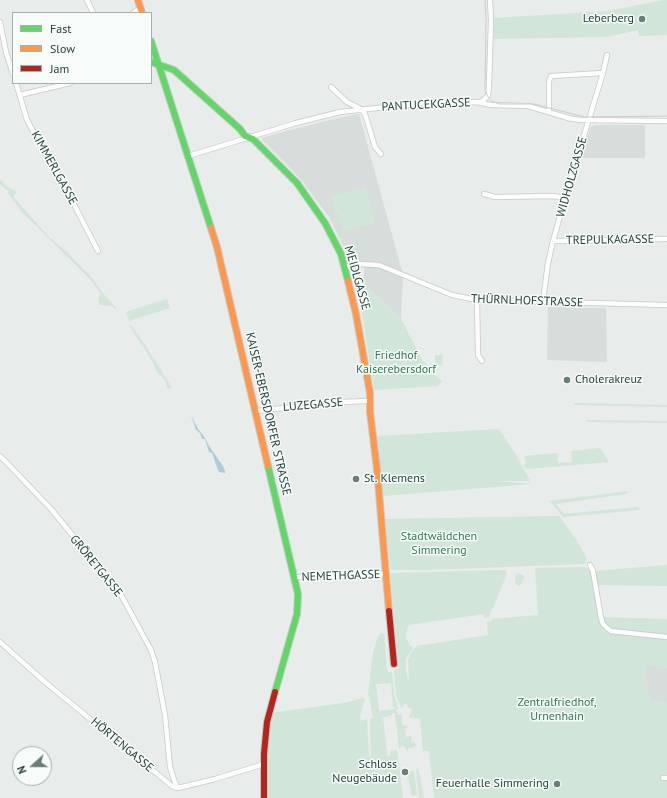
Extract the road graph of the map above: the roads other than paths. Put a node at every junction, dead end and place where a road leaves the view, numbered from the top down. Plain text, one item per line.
1 (87, 0) edge
2 (138, 0) edge
3 (490, 0) edge
4 (141, 10) edge
5 (93, 12) edge
6 (0, 22) edge
7 (152, 45) edge
8 (607, 55) dead end
9 (152, 62) edge
10 (158, 64) junction
11 (12, 71) edge
12 (603, 73) junction
13 (16, 84) edge
14 (66, 84) edge
15 (330, 87) dead end
16 (20, 95) junction
17 (481, 102) junction
18 (361, 109) junction
19 (549, 112) junction
20 (588, 121) junction
21 (667, 121) edge
22 (249, 138) junction
23 (381, 154) dead end
24 (188, 156) junction
25 (484, 194) dead end
26 (565, 198) junction
27 (667, 239) edge
28 (553, 241) junction
29 (98, 251) dead end
30 (346, 267) junction
31 (477, 300) junction
32 (543, 301) junction
33 (667, 305) edge
34 (482, 361) dead end
35 (369, 400) junction
36 (256, 411) junction
37 (0, 456) edge
38 (590, 565) dead end
39 (386, 574) junction
40 (295, 577) junction
41 (667, 637) edge
42 (0, 642) edge
43 (394, 664) dead end
44 (264, 764) junction
45 (178, 788) junction
46 (264, 798) edge

1 - 5 street
2 - 4 main road
3 - 17 street
6 - 11 street
7 - 10 main road, KAISER-EBERSDORFER STRASSE
8 - 12 street, WIDHOLZGASSE
9 - 10 main road, MEIDLGASSE
10 - 22 main road, MEIDLGASSE
10 - 24 main road, KAISER-EBERSDORFER STRASSE
12 - 19 street
12 - 20 street, WIDHOLZGASSE
13 - 16 street, KIMMERLGASSE
14 - 16 street
15 - 18 street
16 - 29 street, KIMMERLGASSE
17 - 18 street, PANTUCEKGASSE
17 - 19 street, PANTUCEKGASSE
18 - 22 street, PANTUCEKGASSE
18 - 23 street
19 - 20 street, PANTUCEKGASSE
20 - 21 street, PANTUCEKGASSE
20 - 26 street, WIDHOLZGASSE
22 - 24 street, PANTUCEKGASSE
22 - 30 main road, MEIDLGASSE
24 - 36 main road, KAISER-EBERSDORFER STRASSE
25 - 26 street
26 - 28 street, WIDHOLZGASSE
27 - 28 street, TREPULKAGASSE
28 - 32 street, WIDHOLZGASSE
30 - 31 street, THÜRNLHOFSTRASSE
30 - 35 main road, MEIDLGASSE
31 - 32 street, THÜRNLHOFSTRASSE
31 - 34 street
32 - 33 street, THÜRNLHOFSTRASSE
35 - 36 street, LUZEGASSE
35 - 39 main road, MEIDLGASSE
36 - 40 main road, KAISER-EBERSDORFER STRASSE
37 - 45 street, GRÖRETGASSE
38 - 41 street
39 - 40 street, NEMETHGASSE
39 - 43 main road, MEIDLGASSE
40 - 44 main road, KAISER-EBERSDORFER STRASSE
42 - 45 street, HÖRTENGASSE
44 - 45 street
44 - 46 main road, KAISER-EBERSDORFER STRASSE

